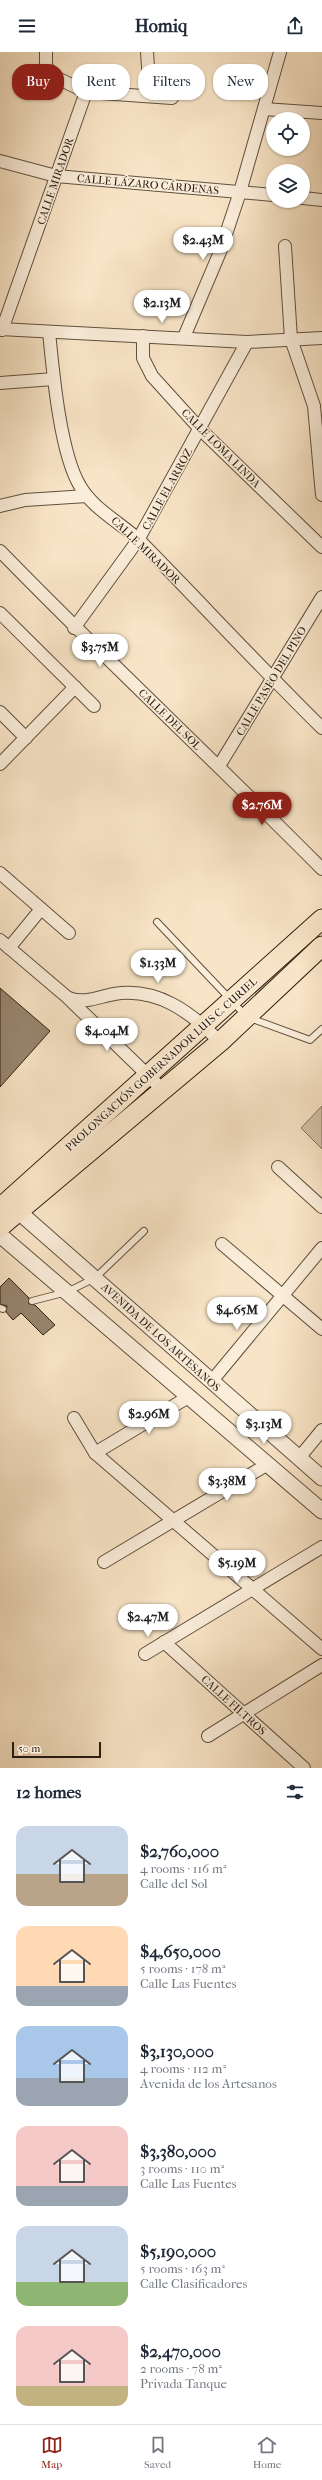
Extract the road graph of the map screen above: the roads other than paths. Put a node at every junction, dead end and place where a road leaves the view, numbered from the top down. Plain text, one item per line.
1 (46, 52) edge
2 (147, 52) edge
3 (280, 52) edge
4 (148, 64) edge
5 (72, 86) edge
6 (83, 100) edge
7 (264, 109) junction
8 (322, 113) edge
9 (0, 161) edge
10 (56, 176) junction
11 (240, 192) junction
12 (266, 194) edge
13 (310, 199) edge
14 (322, 200) edge
15 (285, 246) dead end
16 (1, 330) edge
17 (49, 332) junction
18 (143, 336) junction
19 (184, 337) junction
20 (291, 338) junction
21 (322, 338) edge
22 (248, 342) junction
23 (54, 379) junction
24 (0, 383) edge
25 (200, 430) junction
26 (322, 495) edge
27 (87, 496) junction
28 (0, 506) edge
29 (138, 540) junction
30 (322, 547) edge
31 (0, 551) edge
32 (322, 597) edge
33 (0, 613) edge
34 (74, 628) junction
35 (272, 678) junction
36 (75, 687) junction
37 (94, 706) dead end
38 (0, 712) edge
39 (322, 728) edge
40 (26, 738) junction
41 (0, 764) edge
42 (219, 766) junction
43 (322, 869) edge
44 (0, 874) edge
45 (41, 909) junction
46 (157, 922) dead end
47 (318, 932) edge
48 (69, 933) dead end
49 (4, 944) edge
50 (67, 997) junction
51 (232, 1001) junction
52 (247, 1017) junction
53 (205, 1026) junction
54 (322, 1029) edge
55 (220, 1042) junction
56 (148, 1076) junction
57 (163, 1090) junction
58 (278, 1167) dead end
59 (7, 1204) edge
60 (322, 1206) edge
61 (0, 1227) edge
62 (144, 1231) dead end
63 (0, 1235) edge
64 (222, 1244) dead end
65 (322, 1248) edge
66 (95, 1278) junction
67 (66, 1292) junction
68 (283, 1296) junction
69 (32, 1302) dead end
70 (322, 1329) edge
71 (211, 1382) junction
72 (190, 1396) junction
73 (74, 1418) dead end
74 (262, 1426) junction
75 (322, 1430) edge
76 (246, 1445) junction
77 (95, 1453) junction
78 (299, 1458) junction
79 (268, 1464) junction
80 (322, 1478) edge
81 (322, 1511) edge
82 (173, 1520) junction
83 (322, 1547) edge
84 (104, 1562) dead end
85 (252, 1589) junction
86 (164, 1642) junction
87 (322, 1649) edge
88 (145, 1654) dead end
89 (322, 1665) edge
90 (244, 1714) junction
91 (208, 1736) dead end
92 (304, 1768) edge

1 - 5 street
2 - 4 street
3 - 7 street
6 - 10 street, CALLE MIRADOR
7 - 8 street
7 - 11 street
9 - 10 street, CALLE LÁZARO CÁRDENAS
10 - 11 street, CALLE LÁZARO CÁRDENAS
10 - 16 street, CALLE MIRADOR
11 - 12 street, CALLE LÁZARO CÁRDENAS
11 - 19 street
13 - 14 street
15 - 20 street
16 - 17 street
17 - 18 street
17 - 23 street, CALLE MIRADOR
18 - 19 street
18 - 25 street, CALLE LOMA LINDA
19 - 22 street
20 - 21 street
20 - 22 street
20 - 26 street
22 - 25 street, CALLE EL ARROZ
23 - 24 street
23 - 27 street, CALLE MIRADOR
25 - 29 street, CALLE EL ARROZ
25 - 30 street, CALLE LOMA LINDA
27 - 28 street
27 - 29 street, CALLE MIRADOR
29 - 34 street, CALLE EL ARROZ
29 - 35 street, CALLE MIRADOR
31 - 34 street, CALLE DEL SOL
32 - 35 street, CALLE PASEO DEL PINO
33 - 36 street
34 - 42 street, CALLE DEL SOL
35 - 39 street, CALLE MIRADOR
35 - 42 street, CALLE PASEO DEL PINO
36 - 37 street
36 - 40 street
38 - 40 street
40 - 41 street
42 - 43 street, CALLE DEL SOL
44 - 45 street
45 - 48 street
45 - 49 street
46 - 51 lane
47 - 51 main road, PROLONGACIÓN GOBERNADOR LUIS C. CURIEL
47 - 52 main road, PROLONGACIÓN GOBERNADOR LUIS C. CURIEL
49 - 50 street
50 - 53 street
50 - 56 street
51 - 52 lane
51 - 53 main road, PROLONGACIÓN GOBERNADOR LUIS C. CURIEL
52 - 54 lane
52 - 55 main road, PROLONGACIÓN GOBERNADOR LUIS C. CURIEL
53 - 55 street
53 - 56 main road, PROLONGACIÓN GOBERNADOR LUIS C. CURIEL
55 - 57 main road, PROLONGACIÓN GOBERNADOR LUIS C. CURIEL
56 - 57 street
56 - 59 main road, PROLONGACIÓN GOBERNADOR LUIS C. CURIEL
57 - 59 main road, PROLONGACIÓN GOBERNADOR LUIS C. CURIEL
58 - 60 street
59 - 61 main road, PROLONGACIÓN GOBERNADOR LUIS C. CURIEL
59 - 66 street, AVENIDA DE LOS ARTESANOS
62 - 66 lane
63 - 67 street
64 - 68 street
65 - 68 street
66 - 67 lane
66 - 71 street, AVENIDA DE LOS ARTESANOS
67 - 69 lane
67 - 72 street
68 - 70 street
68 - 71 street
71 - 74 street, AVENIDA DE LOS ARTESANOS
72 - 76 street
72 - 77 street
73 - 77 street
74 - 76 street
74 - 78 street, AVENIDA DE LOS ARTESANOS
75 - 78 street
76 - 79 street
77 - 82 street
78 - 80 street, AVENIDA DE LOS ARTESANOS
79 - 81 street
79 - 82 street
82 - 84 street
82 - 85 street
83 - 85 street
85 - 86 street
85 - 87 street
86 - 88 street
86 - 90 street, CALLE FILTROS
89 - 90 street
90 - 91 street
90 - 92 street, CALLE FILTROS

